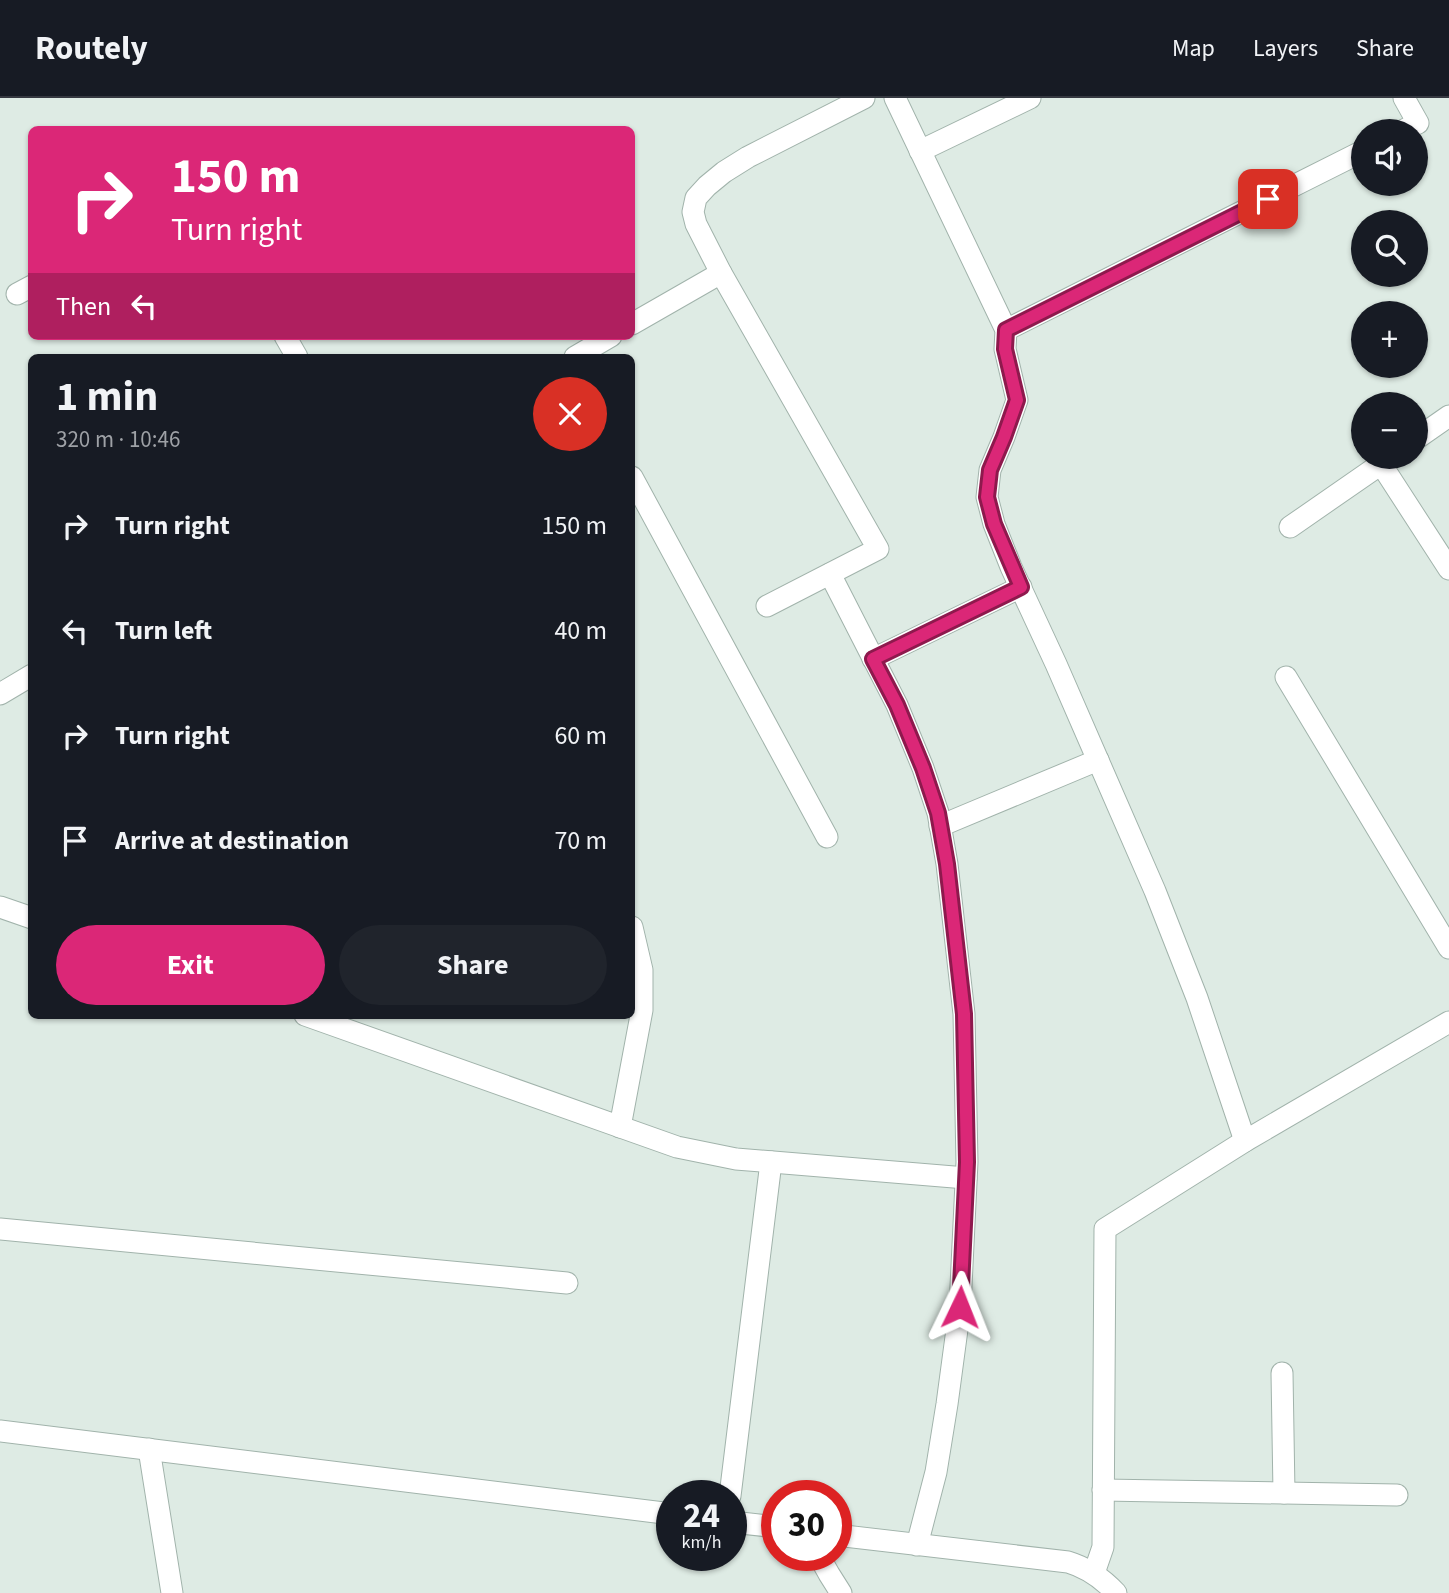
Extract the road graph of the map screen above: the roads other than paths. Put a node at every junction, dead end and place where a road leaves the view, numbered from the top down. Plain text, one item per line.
1 (864, 98) edge
2 (895, 98) edge
3 (1030, 98) edge
4 (1404, 98) edge
5 (1416, 119) edge
6 (920, 151) junction
7 (1351, 157) edge
8 (721, 273) junction
9 (635, 322) edge
10 (1006, 330) junction
11 (604, 340) edge
12 (580, 354) edge
13 (1449, 416) edge
14 (1428, 431) edge
15 (1373, 469) edge
16 (1391, 469) edge
17 (635, 483) edge
18 (1290, 527) dead end
19 (1449, 569) edge
20 (830, 574) junction
21 (1021, 587) junction
22 (767, 606) dead end
23 (873, 659) junction
24 (28, 677) edge
25 (1286, 677) dead end
26 (0, 694) edge
27 (1098, 760) junction
28 (940, 826) junction
29 (827, 837) dead end
30 (0, 907) edge
31 (28, 917) edge
32 (635, 940) edge
33 (1449, 948) edge
34 (316, 1019) edge
35 (1449, 1022) edge
36 (620, 1127) junction
37 (1245, 1141) junction
38 (771, 1162) junction
39 (966, 1178) junction
40 (0, 1229) edge
41 (567, 1283) dead end
42 (1282, 1373) dead end
43 (0, 1430) edge
44 (149, 1449) junction
45 (732, 1480) edge
46 (1103, 1490) junction
47 (1284, 1493) junction
48 (1397, 1495) dead end
49 (656, 1512) edge
50 (852, 1537) edge
51 (917, 1545) junction
52 (827, 1571) edge
53 (1094, 1573) junction
54 (172, 1593) edge
55 (841, 1593) edge
56 (1116, 1593) edge

1 - 8 street
2 - 6 street
3 - 6 street
4 - 5 street
6 - 10 street
7 - 10 street
8 - 9 street
8 - 20 street
10 - 21 street
11 - 12 street
13 - 14 street
15 - 18 street
16 - 19 street
17 - 29 street
20 - 22 street
20 - 23 street
21 - 23 street
21 - 27 street
23 - 28 street
24 - 26 street
25 - 33 street
27 - 28 street
27 - 37 street
28 - 39 street
30 - 31 street
32 - 36 street
34 - 36 street
35 - 37 street
36 - 38 street
37 - 46 street
38 - 39 street
38 - 45 street
39 - 51 street
40 - 41 street
42 - 47 street
43 - 44 street
44 - 49 street
44 - 54 street
46 - 47 street
46 - 53 street
47 - 48 street
50 - 51 street
51 - 53 street
52 - 55 street
53 - 56 street

